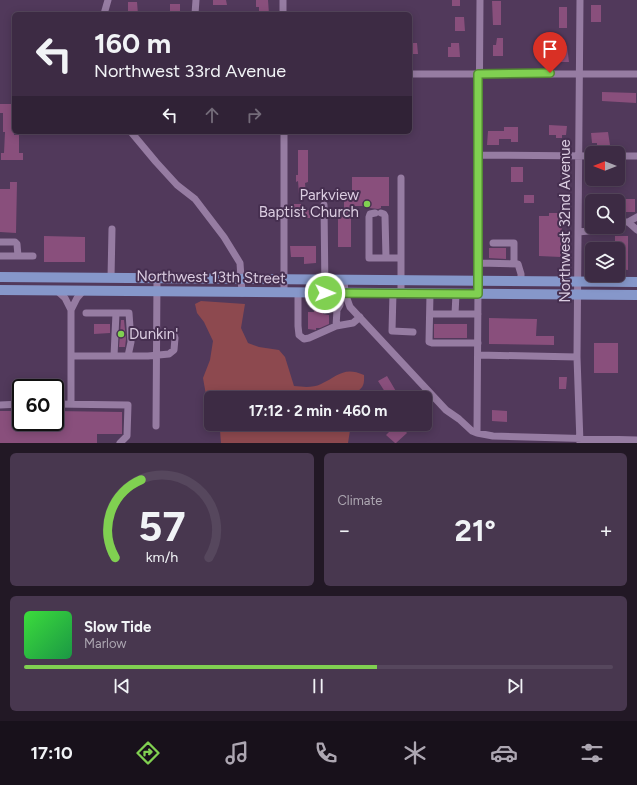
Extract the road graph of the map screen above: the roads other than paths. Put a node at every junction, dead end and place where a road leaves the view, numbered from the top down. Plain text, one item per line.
1 (108, 0) edge
2 (196, 0) edge
3 (283, 0) edge
4 (480, 0) edge
5 (580, 0) edge
6 (105, 12) edge
7 (195, 12) edge
8 (283, 12) edge
9 (578, 73) junction
10 (412, 74) edge
11 (478, 74) junction
12 (637, 74) edge
13 (133, 134) edge
14 (284, 134) edge
15 (479, 155) junction
16 (578, 156) junction
17 (585, 156) edge
18 (625, 156) edge
19 (637, 156) edge
20 (401, 178) dead end
21 (324, 205) dead end
22 (637, 217) edge
23 (628, 222) joint
24 (112, 229) dead end
25 (637, 230) edge
26 (585, 231) edge
27 (578, 232) junction
28 (0, 242) edge
29 (493, 242) dead end
30 (0, 256) edge
31 (18, 256) junction
32 (33, 256) dead end
33 (386, 258) junction
34 (402, 258) junction
35 (479, 263) junction
36 (514, 264) junction
37 (0, 277) edge
38 (111, 278) junction
39 (157, 279) junction
40 (242, 279) junction
41 (284, 279) junction
42 (325, 280) junction
43 (344, 280) junction
44 (402, 280) junction
45 (479, 281) junction
46 (521, 281) junction
47 (578, 282) junction
48 (637, 282) edge
49 (0, 290) edge
50 (56, 290) junction
51 (84, 290) junction
52 (157, 292) junction
53 (242, 293) junction
54 (284, 293) junction
55 (298, 293) junction
56 (325, 293) junction
57 (343, 293) junction
58 (397, 293) junction
59 (430, 294) junction
60 (456, 294) junction
61 (478, 294) junction
62 (578, 295) junction
63 (637, 296) edge
64 (71, 310) junction
65 (86, 313) dead end
66 (116, 313) junction
67 (430, 314) junction
68 (455, 314) junction
69 (478, 314) junction
70 (360, 317) junction
71 (336, 326) junction
72 (413, 332) dead end
73 (174, 334) dead end
74 (478, 344) junction
75 (478, 355) junction
76 (72, 356) junction
77 (114, 356) junction
78 (128, 356) junction
79 (156, 356) junction
80 (578, 357) junction
81 (12, 404) edge
82 (64, 404) edge
83 (71, 404) junction
84 (0, 405) edge
85 (156, 426) dead end
86 (477, 434) junction
87 (637, 440) edge
88 (580, 441) edge
89 (120, 443) edge

1 - 6 street
2 - 7 street
3 - 8 street
4 - 11 street
5 - 9 street, Northwest 32nd Avenue
9 - 11 street
9 - 12 street
9 - 16 street, Northwest 32nd Avenue
10 - 11 street
11 - 15 street
13 - 40 street
14 - 41 street
15 - 16 street
15 - 35 street
16 - 17 street
16 - 27 street, Northwest 32nd Avenue
18 - 19 street
20 - 34 street
21 - 42 street
22 - 23 street
23 - 25 street
24 - 38 street
26 - 27 street
27 - 47 street, Northwest 32nd Avenue
28 - 31 street
29 - 36 street
30 - 31 street
31 - 32 street
33 - 33 street
33 - 34 street
34 - 44 street
35 - 36 street
35 - 45 street
36 - 46 street
37 - 38 main road, Northwest 13th Street
38 - 39 main road, Northwest 13th Street
39 - 40 main road, Northwest 13th Street
39 - 52 street
40 - 41 main road, Northwest 13th Street
40 - 53 street
41 - 42 main road, Northwest 13th Street
41 - 54 street
42 - 43 main road, Northwest 13th Street
42 - 56 street
43 - 44 main road, Northwest 13th Street
43 - 57 street
44 - 45 main road, Northwest 13th Street
44 - 58 street
45 - 46 main road, Northwest 13th Street
45 - 61 street
46 - 47 main road, Northwest 13th Street
47 - 48 main road, Northwest 13th Street
47 - 62 street, Northwest 32nd Avenue
49 - 50 main road, Northwest 13th Street
50 - 51 main road, Northwest 13th Street
50 - 64 street
51 - 52 main road, Northwest 13th Street
51 - 64 street
52 - 53 main road, Northwest 13th Street
52 - 79 street
53 - 54 main road, Northwest 13th Street
54 - 55 main road, Northwest 13th Street
55 - 56 main road, Northwest 13th Street
55 - 71 street
56 - 57 main road, Northwest 13th Street
57 - 58 main road, Northwest 13th Street
57 - 70 street
57 - 71 street
58 - 59 main road, Northwest 13th Street
58 - 72 street
59 - 60 main road, Northwest 13th Street
59 - 67 street
60 - 61 main road, Northwest 13th Street
60 - 68 street
61 - 62 main road, Northwest 13th Street
61 - 69 street
62 - 63 main road, Northwest 13th Street
62 - 80 street, Northwest 32nd Avenue
64 - 76 street
65 - 66 street
66 - 77 street
66 - 78 street
67 - 68 street
67 - 74 street
68 - 69 street
69 - 74 street
70 - 71 street
70 - 86 street
73 - 79 street
74 - 75 street
75 - 80 street
75 - 86 street
76 - 77 street
76 - 83 street
77 - 78 street
78 - 79 street
79 - 85 street
80 - 88 street, Northwest 32nd Avenue
81 - 84 street
82 - 83 street
83 - 89 street
86 - 88 street
87 - 88 street

